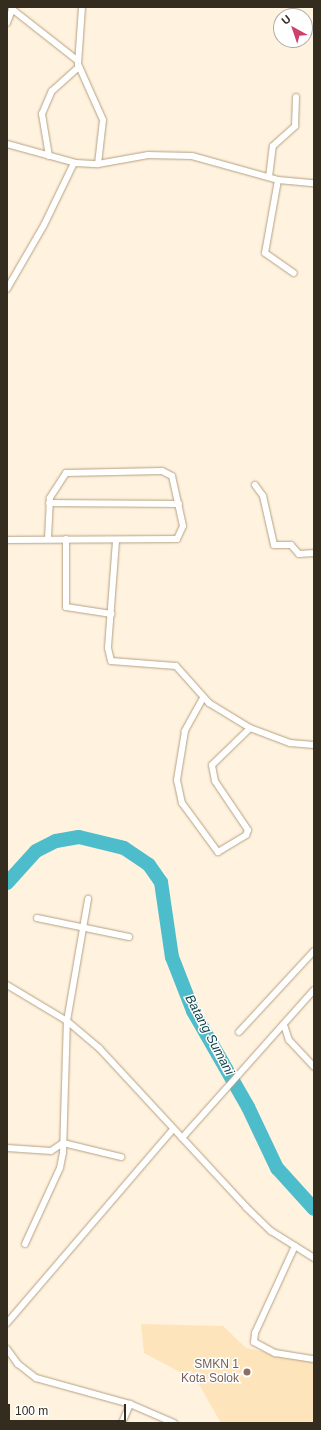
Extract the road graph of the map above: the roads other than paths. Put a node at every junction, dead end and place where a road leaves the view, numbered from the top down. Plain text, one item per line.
1 (82, 7) edge
2 (13, 8) edge
3 (7, 23) edge
4 (78, 64) junction
5 (296, 97) dead end
6 (7, 144) edge
7 (49, 156) junction
8 (74, 163) junction
9 (98, 164) junction
10 (269, 177) junction
11 (278, 180) junction
12 (314, 183) edge
13 (294, 274) dead end
14 (7, 289) edge
15 (255, 485) dead end
16 (49, 503) junction
17 (179, 504) junction
18 (10, 539) edge
19 (48, 539) junction
20 (66, 539) junction
21 (116, 541) junction
22 (312, 553) edge
23 (111, 614) junction
24 (203, 698) junction
25 (250, 728) junction
26 (314, 745) edge
27 (88, 899) dead end
28 (37, 918) dead end
29 (84, 928) junction
30 (129, 937) dead end
31 (314, 950) edge
32 (7, 985) edge
33 (314, 990) edge
34 (67, 1021) junction
35 (284, 1025) junction
36 (239, 1032) dead end
37 (314, 1068) edge
38 (173, 1128) junction
39 (182, 1138) junction
40 (63, 1143) junction
41 (7, 1148) edge
42 (121, 1157) dead end
43 (25, 1244) dead end
44 (295, 1246) junction
45 (314, 1258) edge
46 (7, 1323) edge
47 (7, 1349) edge
48 (314, 1359) edge
49 (130, 1404) junction
50 (122, 1423) edge
51 (174, 1423) edge

1 - 4 street
2 - 3 street
2 - 4 street
4 - 7 street
4 - 9 street
5 - 10 street
6 - 7 street
7 - 8 street
8 - 9 street
8 - 14 street
9 - 10 street
10 - 11 street
11 - 12 street
11 - 13 street
15 - 22 street
16 - 17 street
16 - 17 street
16 - 19 street
17 - 21 street
18 - 19 street
19 - 20 street
20 - 21 street
20 - 23 street
21 - 23 street
23 - 24 street
24 - 25 street
24 - 25 street
25 - 26 street
27 - 29 street
28 - 29 street
29 - 30 street
29 - 34 street
31 - 36 street
32 - 34 street
33 - 35 street
34 - 38 street
34 - 40 street
35 - 37 street
35 - 39 street
38 - 39 street
38 - 46 street
39 - 44 street
40 - 41 street
40 - 42 street
40 - 43 street
44 - 45 street
44 - 48 street
47 - 49 street
49 - 50 street
49 - 51 street

